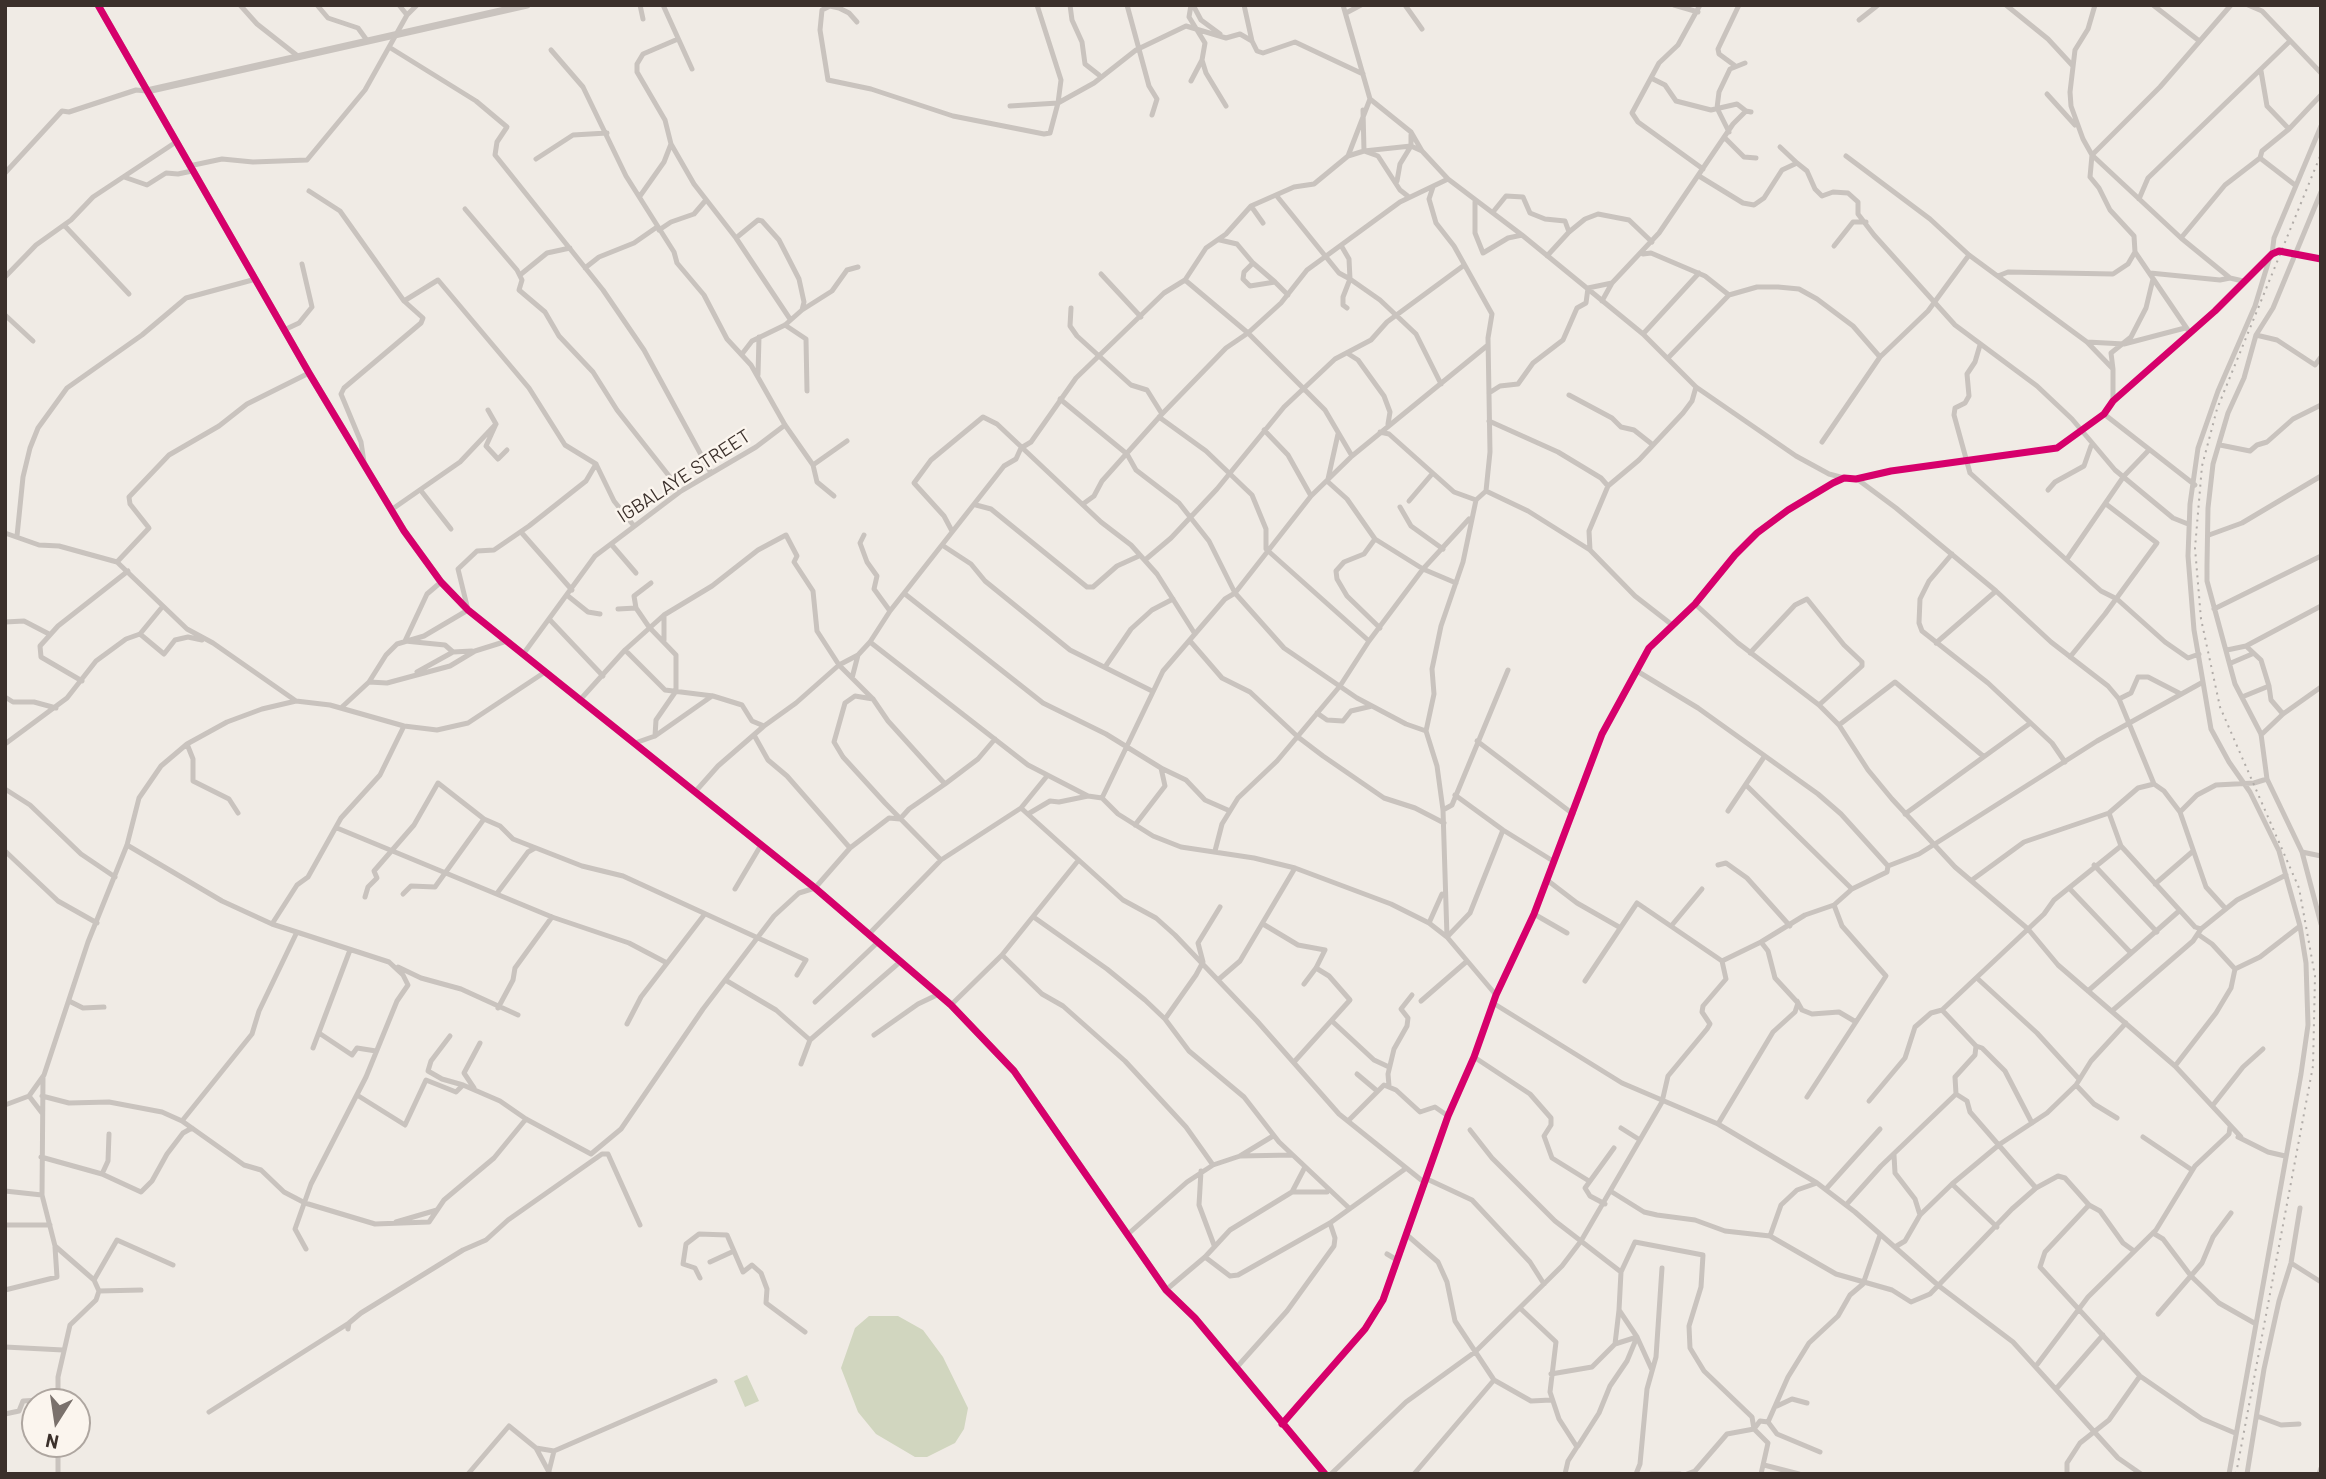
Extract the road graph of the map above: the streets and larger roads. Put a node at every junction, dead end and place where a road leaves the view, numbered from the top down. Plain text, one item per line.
1 (98, 5) edge
2 (240, 5) edge
3 (317, 5) edge
4 (399, 5) edge
5 (417, 5) edge
6 (527, 5) edge
7 (640, 5) edge
8 (663, 5) edge
9 (850, 5) edge
10 (1037, 5) edge
11 (1070, 5) edge
12 (1127, 5) edge
13 (1192, 5) edge
14 (1244, 5) edge
15 (1343, 5) edge
16 (1361, 5) edge
17 (1405, 5) edge
18 (1674, 5) edge
19 (1739, 5) edge
20 (1878, 5) edge
21 (2006, 5) edge
22 (2095, 5) edge
23 (2153, 5) edge
24 (2231, 5) edge
25 (2248, 5) edge
26 (821, 8) edge
27 (1684, 8) edge
28 (1699, 9) edge
29 (845, 11) junction
30 (1346, 13) junction
31 (407, 15) junction
32 (643, 19) dead end
33 (1859, 20) dead end
34 (857, 22) dead end
35 (1688, 28) junction
36 (1422, 29) dead end
37 (1200, 30) junction
38 (397, 34) junction
39 (1226, 38) junction
40 (366, 39) junction
41 (678, 39) junction
42 (2198, 40) junction
43 (1252, 41) junction
44 (2289, 42) junction
45 (389, 47) junction
46 (1140, 48) junction
47 (551, 50) dead end
48 (299, 57) junction
49 (1202, 60) junction
50 (1745, 62) dead end
51 (1734, 65) junction
52 (2072, 65) junction
53 (692, 69) dead end
54 (2261, 71) junction
55 (2321, 73) edge
56 (1363, 74) junction
57 (1099, 75) junction
58 (1653, 79) junction
59 (1191, 81) dead end
60 (147, 91) junction
61 (2047, 94) dead end
62 (2321, 95) edge
63 (1370, 99) junction
64 (1058, 103) junction
65 (1010, 106) dead end
66 (1226, 106) dead end
67 (1717, 108) junction
68 (1363, 110) junction
69 (1152, 116) dead end
70 (2321, 126) edge
71 (2289, 129) junction
72 (2079, 130) junction
73 (1411, 132) junction
74 (1728, 132) junction
75 (607, 133) junction
76 (1726, 139) junction
77 (176, 142) junction
78 (671, 144) junction
79 (1411, 146) junction
80 (1780, 147) dead end
81 (1364, 151) junction
82 (1423, 151) junction
83 (2092, 155) junction
84 (1348, 156) junction
85 (1846, 156) dead end
86 (1755, 158) dead end
87 (2260, 158) junction
88 (537, 159) dead end
89 (1797, 163) junction
90 (190, 169) junction
91 (1703, 169) junction
92 (5, 173) edge
93 (1699, 176) junction
94 (124, 177) junction
95 (1448, 179) junction
96 (1397, 182) junction
97 (2295, 185) junction
98 (1433, 187) junction
99 (1400, 190) junction
100 (309, 191) dead end
101 (2321, 192) edge
102 (1276, 195) junction
103 (640, 196) junction
104 (1409, 197) junction
105 (2139, 199) junction
106 (706, 200) junction
107 (1400, 202) junction
108 (1475, 202) junction
109 (1251, 206) junction
110 (465, 209) dead end
111 (1493, 212) junction
112 (1866, 222) junction
113 (1264, 223) dead end
114 (64, 225) junction
115 (658, 228) junction
116 (1569, 232) junction
117 (1522, 235) junction
118 (736, 238) junction
119 (2181, 238) junction
120 (1218, 240) junction
121 (1652, 242) junction
122 (1834, 246) dead end
123 (1342, 247) junction
124 (570, 248) junction
125 (2135, 252) junction
126 (1642, 254) junction
127 (1969, 255) junction
128 (1328, 256) junction
129 (1547, 256) junction
130 (2294, 256) junction
131 (2271, 257) junction
132 (2321, 259) edge
133 (1253, 263) junction
134 (302, 264) dead end
135 (1463, 266) junction
136 (858, 267) dead end
137 (585, 268) junction
138 (1101, 274) dead end
139 (1699, 274) junction
140 (520, 275) junction
141 (1998, 276) junction
142 (2152, 276) junction
143 (5, 277) edge
144 (2230, 278) junction
145 (256, 279) junction
146 (1350, 279) junction
147 (1185, 280) junction
148 (2242, 281) junction
149 (1275, 282) junction
150 (1612, 283) junction
151 (1588, 288) junction
152 (128, 294) dead end
153 (1288, 295) junction
154 (1730, 295) junction
155 (1602, 300) junction
156 (404, 302) junction
157 (1934, 303) junction
158 (1071, 308) dead end
159 (1348, 308) dead end
160 (802, 310) junction
161 (1398, 314) junction
162 (5, 315) edge
163 (1141, 317) junction
164 (790, 319) junction
165 (785, 325) junction
166 (284, 330) junction
167 (2188, 330) junction
168 (1248, 333) junction
169 (1643, 334) junction
170 (2256, 335) junction
171 (759, 337) junction
172 (33, 341) dead end
173 (2087, 342) junction
174 (2124, 344) junction
175 (1488, 345) junction
176 (1980, 345) junction
177 (742, 354) junction
178 (1348, 354) junction
179 (1099, 356) junction
180 (1880, 357) junction
181 (2321, 357) edge
182 (1668, 358) junction
183 (2113, 369) junction
184 (309, 373) junction
185 (758, 378) junction
186 (1441, 383) junction
187 (1696, 387) junction
188 (1305, 389) junction
189 (807, 391) dead end
190 (1489, 393) junction
191 (1569, 395) dead end
192 (1060, 399) junction
193 (2113, 401) junction
194 (2321, 405) edge
195 (488, 410) dead end
196 (2104, 414) junction
197 (1161, 416) junction
198 (1489, 421) junction
199 (496, 424) junction
200 (1388, 424) junction
201 (785, 425) junction
202 (1264, 430) junction
203 (2082, 431) junction
204 (1381, 432) junction
205 (1338, 434) junction
206 (1389, 434) junction
207 (847, 441) dead end
208 (1031, 442) junction
209 (1822, 442) dead end
210 (1653, 445) junction
211 (2220, 445) junction
212 (2091, 446) junction
213 (1021, 448) junction
214 (508, 450) dead end
215 (2148, 450) junction
216 (1127, 454) junction
217 (1352, 456) junction
218 (1031, 457) junction
219 (1966, 463) junction
220 (596, 464) junction
221 (813, 465) junction
222 (366, 468) junction
223 (711, 473) junction
224 (1228, 473) junction
225 (1433, 474) junction
226 (2321, 475) edge
227 (2124, 476) junction
228 (1844, 478) junction
229 (1856, 479) junction
230 (1327, 481) junction
231 (2194, 485) junction
232 (1608, 486) junction
233 (2048, 490) dead end
234 (681, 491) junction
235 (1486, 491) junction
236 (422, 492) junction
237 (834, 496) dead end
238 (1311, 496) junction
239 (1476, 500) junction
240 (1409, 501) dead end
241 (1083, 504) junction
242 (2106, 504) junction
243 (976, 505) junction
244 (1400, 507) dead end
245 (391, 510) junction
246 (1471, 517) junction
247 (1189, 519) junction
248 (2188, 524) junction
249 (634, 526) junction
250 (451, 529) dead end
251 (521, 531) junction
252 (952, 531) junction
253 (5, 533) edge
254 (864, 535) dead end
255 (2209, 535) junction
256 (17, 536) junction
257 (1375, 539) junction
258 (611, 544) junction
259 (942, 545) junction
260 (1266, 549) junction
261 (1443, 549) junction
262 (1590, 550) junction
263 (1952, 554) junction
264 (2321, 556) edge
265 (1142, 558) junction
266 (2067, 559) junction
267 (117, 562) junction
268 (1423, 569) junction
269 (128, 571) junction
270 (636, 573) dead end
271 (441, 582) junction
272 (650, 583) dead end
273 (1456, 583) junction
274 (1996, 591) junction
275 (570, 593) junction
276 (1235, 593) junction
277 (905, 594) junction
278 (1173, 599) junction
279 (2117, 599) junction
280 (1695, 604) junction
281 (163, 606) junction
282 (2320, 607) edge
283 (636, 608) junction
284 (618, 609) dead end
285 (2214, 609) junction
286 (468, 610) junction
287 (890, 611) junction
288 (600, 614) dead end
289 (664, 615) junction
290 (2321, 617) edge
291 (550, 620) junction
292 (5, 622) edge
293 (1671, 624) junction
294 (649, 627) junction
295 (1380, 628) junction
296 (49, 634) junction
297 (140, 634) junction
298 (1195, 634) junction
299 (664, 640) junction
300 (405, 641) junction
301 (507, 641) junction
302 (1190, 641) junction
303 (1369, 641) junction
304 (870, 642) junction
305 (213, 643) junction
306 (1936, 643) junction
307 (2246, 646) junction
308 (625, 650) junction
309 (2227, 650) junction
310 (475, 651) junction
311 (453, 652) junction
312 (524, 653) junction
313 (1751, 653) junction
314 (2199, 654) junction
315 (2252, 654) junction
316 (858, 655) junction
317 (2070, 657) junction
318 (2231, 663) junction
319 (839, 665) junction
320 (1105, 667) junction
321 (1507, 670) dead end
322 (1637, 671) junction
323 (545, 672) junction
324 (410, 676) junction
325 (603, 676) junction
326 (852, 678) junction
327 (82, 681) junction
328 (369, 682) junction
329 (2203, 682) junction
330 (1340, 686) junction
331 (2269, 686) junction
332 (2321, 687) edge
333 (676, 691) junction
334 (1152, 691) junction
335 (2179, 693) junction
336 (713, 696) junction
337 (5, 697) edge
338 (2242, 697) junction
339 (873, 699) junction
340 (2119, 699) junction
341 (296, 701) junction
342 (579, 701) junction
343 (1819, 705) junction
344 (1372, 706) junction
345 (56, 708) junction
346 (342, 708) junction
347 (1317, 713) junction
348 (2283, 714) junction
349 (2029, 724) junction
350 (2130, 724) junction
351 (1839, 725) junction
352 (404, 726) junction
353 (764, 726) junction
354 (1426, 731) junction
355 (2261, 735) junction
356 (655, 736) junction
357 (1298, 737) junction
358 (751, 738) junction
359 (995, 739) junction
360 (1477, 741) junction
361 (635, 743) junction
362 (5, 744) edge
363 (187, 744) junction
364 (1125, 746) junction
365 (1983, 756) junction
366 (1764, 757) junction
367 (2065, 762) junction
368 (1161, 768) junction
369 (1048, 776) junction
370 (1179, 776) junction
371 (2267, 779) junction
372 (2242, 783) junction
373 (2154, 784) junction
374 (945, 785) junction
375 (1165, 786) junction
376 (1747, 786) junction
377 (5, 789) edge
378 (695, 792) junction
379 (1455, 795) junction
380 (1088, 796) junction
381 (1102, 797) junction
382 (1021, 808) junction
383 (1443, 810) junction
384 (1230, 811) junction
385 (1728, 811) dead end
386 (2179, 812) junction
387 (238, 813) dead end
388 (2109, 813) junction
389 (1028, 814) junction
390 (1573, 814) junction
391 (1905, 814) junction
392 (484, 818) junction
393 (900, 819) junction
394 (1444, 823) junction
395 (1135, 825) junction
396 (337, 828) junction
397 (1503, 830) junction
398 (1934, 844) junction
399 (127, 845) junction
400 (761, 845) junction
401 (2121, 846) junction
402 (535, 848) junction
403 (850, 848) junction
404 (390, 849) junction
405 (5, 851) edge
406 (1215, 851) junction
407 (2192, 852) junction
408 (2302, 852) junction
409 (2321, 856) edge
410 (941, 860) junction
411 (1553, 861) junction
412 (1077, 862) junction
413 (1718, 865) dead end
414 (2094, 865) junction
415 (1888, 866) junction
416 (1295, 868) junction
417 (447, 872) junction
418 (2286, 875) junction
419 (115, 877) junction
420 (1547, 880) junction
421 (1972, 880) junction
422 (2155, 884) junction
423 (1445, 887) junction
424 (815, 888) junction
425 (2069, 888) junction
426 (735, 889) dead end
427 (1702, 889) dead end
428 (1852, 889) junction
429 (498, 892) junction
430 (403, 894) dead end
431 (365, 897) dead end
432 (1834, 905) junction
433 (1220, 907) dead end
434 (2225, 908) junction
435 (2179, 911) junction
436 (1534, 914) junction
437 (704, 915) junction
438 (552, 917) junction
439 (1034, 918) junction
440 (97, 923) junction
441 (1429, 923) junction
442 (272, 924) junction
443 (1263, 924) junction
444 (2321, 924) edge
445 (1672, 925) junction
446 (1790, 926) junction
447 (2300, 926) junction
448 (1619, 928) junction
449 (2028, 929) junction
450 (2157, 932) junction
451 (2200, 932) junction
452 (1567, 933) dead end
453 (296, 934) junction
454 (869, 935) junction
455 (1447, 937) junction
456 (760, 939) junction
457 (877, 943) junction
458 (1761, 943) junction
459 (349, 950) junction
460 (2131, 953) junction
461 (1002, 955) junction
462 (901, 961) junction
463 (1722, 961) junction
464 (389, 962) junction
465 (1203, 962) junction
466 (1466, 962) junction
467 (667, 963) junction
468 (1316, 968) junction
469 (2235, 970) junction
470 (797, 975) dead end
471 (1978, 979) junction
472 (1218, 980) junction
473 (727, 981) junction
474 (1585, 981) dead end
475 (1304, 984) dead end
476 (2088, 991) junction
477 (939, 994) junction
478 (1412, 995) dead end
479 (1496, 995) junction
480 (1795, 998) junction
481 (69, 1001) junction
482 (1421, 1001) dead end
483 (815, 1003) dead end
484 (1493, 1003) junction
485 (951, 1005) junction
486 (104, 1007) dead end
487 (498, 1008) junction
488 (1942, 1010) junction
489 (2112, 1011) junction
490 (517, 1014) dead end
491 (1165, 1019) junction
492 (1333, 1022) junction
493 (1856, 1022) junction
494 (2126, 1023) junction
495 (627, 1024) dead end
496 (318, 1033) junction
497 (874, 1035) dead end
498 (450, 1036) dead end
499 (810, 1040) junction
500 (480, 1043) dead end
501 (1976, 1046) junction
502 (313, 1048) dead end
503 (2263, 1049) dead end
504 (376, 1051) junction
505 (1474, 1057) junction
506 (1294, 1062) junction
507 (802, 1064) dead end
508 (2175, 1066) junction
509 (1389, 1067) junction
510 (1356, 1074) dead end
511 (44, 1075) junction
512 (2077, 1082) junction
513 (464, 1085) junction
514 (1389, 1086) junction
515 (474, 1088) junction
516 (1376, 1090) junction
517 (1956, 1094) junction
518 (357, 1095) junction
519 (29, 1096) junction
520 (41, 1096) junction
521 (1807, 1097) dead end
522 (1869, 1101) dead end
523 (1662, 1102) junction
524 (5, 1105) edge
525 (2213, 1105) junction
526 (42, 1113) junction
527 (1448, 1116) junction
528 (2118, 1118) dead end
529 (526, 1119) junction
530 (182, 1121) junction
531 (1348, 1121) junction
532 (2032, 1122) junction
533 (1718, 1124) junction
534 (192, 1128) junction
535 (1622, 1128) dead end
536 (1880, 1129) dead end
537 (1470, 1130) dead end
538 (2229, 1131) junction
539 (108, 1134) dead end
540 (1273, 1136) junction
541 (2143, 1137) dead end
542 (1640, 1140) junction
543 (2000, 1144) junction
544 (1614, 1148) dead end
545 (1292, 1155) junction
546 (1894, 1155) junction
547 (1240, 1156) junction
548 (2285, 1156) junction
549 (41, 1157) junction
550 (1213, 1165) junction
551 (1305, 1167) junction
552 (1405, 1169) junction
553 (2192, 1170) junction
554 (1201, 1171) junction
555 (102, 1174) junction
556 (1426, 1181) junction
557 (1589, 1181) junction
558 (1817, 1183) junction
559 (1952, 1184) junction
560 (2036, 1188) junction
561 (1826, 1189) junction
562 (5, 1191) edge
563 (1292, 1192) junction
564 (1328, 1192) junction
565 (1612, 1192) junction
566 (42, 1195) junction
567 (305, 1203) junction
568 (1605, 1204) junction
569 (1846, 1205) junction
570 (2089, 1205) junction
571 (1349, 1208) junction
572 (2300, 1208) dead end
573 (437, 1210) junction
574 (2231, 1213) dead end
575 (1920, 1215) junction
576 (396, 1222) junction
577 (1330, 1223) junction
578 (5, 1225) edge
579 (50, 1225) junction
580 (640, 1225) dead end
581 (1997, 1227) junction
582 (2153, 1233) junction
583 (1408, 1235) junction
584 (1880, 1235) junction
585 (1127, 1236) junction
586 (1770, 1236) junction
587 (1581, 1241) junction
588 (1905, 1241) junction
589 (1214, 1245) junction
590 (55, 1246) junction
591 (1895, 1247) junction
592 (306, 1249) dead end
593 (733, 1251) junction
594 (2134, 1251) junction
595 (1387, 1254) dead end
596 (1205, 1256) junction
597 (1906, 1256) junction
598 (1397, 1260) junction
599 (710, 1262) dead end
600 (2291, 1263) junction
601 (173, 1265) dead end
602 (1662, 1268) dead end
603 (1622, 1272) junction
604 (2191, 1276) junction
605 (700, 1278) dead end
606 (94, 1280) junction
607 (2321, 1282) edge
608 (1544, 1284) junction
609 (1863, 1284) junction
610 (1939, 1286) junction
611 (5, 1290) edge
612 (99, 1290) junction
613 (141, 1290) dead end
614 (1166, 1290) junction
615 (1521, 1309) junction
616 (1619, 1310) junction
617 (2078, 1310) junction
618 (2158, 1314) dead end
619 (2256, 1324) junction
620 (805, 1332) dead end
621 (2103, 1335) junction
622 (1637, 1337) junction
623 (1615, 1343) junction
624 (5, 1347) edge
625 (63, 1350) junction
626 (1475, 1352) junction
627 (2036, 1366) junction
628 (1237, 1367) junction
629 (1652, 1370) junction
630 (1551, 1374) junction
631 (2140, 1376) junction
632 (1494, 1380) junction
633 (715, 1381) dead end
634 (58, 1388) edge
635 (2056, 1388) junction
636 (1781, 1391) junction
637 (1792, 1399) junction
638 (1551, 1400) junction
639 (1807, 1403) dead end
640 (21, 1406) edge
641 (1777, 1406) junction
642 (209, 1412) dead end
643 (5, 1414) edge
644 (2257, 1416) junction
645 (1768, 1422) junction
646 (1282, 1424) junction
647 (2300, 1424) dead end
648 (1754, 1429) junction
649 (2094, 1433) junction
650 (2235, 1433) junction
651 (1577, 1447) junction
652 (536, 1448) junction
653 (554, 1451) junction
654 (1820, 1452) dead end
655 (1764, 1465) junction
656 (2321, 1468) edge
657 (549, 1472) edge
658 (468, 1474) edge
659 (1325, 1474) edge
660 (1331, 1474) edge
661 (1414, 1474) edge
662 (1564, 1474) edge
663 (1636, 1474) edge
664 (1651, 1474) edge
665 (1680, 1474) edge
666 (1687, 1474) edge
667 (1762, 1474) edge
668 (1799, 1474) edge
669 (2067, 1474) edge
670 (2141, 1474) edge
671 (2229, 1474) edge
672 (2246, 1474) edge
673 (2319, 1474) edge

1 - 60 street
2 - 48 street
3 - 40 street
4 - 31 street
5 - 31 street
6 - 38 street
7 - 32 street
8 - 41 street
9 - 29 street
10 - 64 street
11 - 57 street
12 - 46 street
13 - 37 street
13 - 39 street
14 - 43 street
15 - 30 street
16 - 30 street
17 - 36 street
18 - 27 street
19 - 51 street
20 - 33 street
21 - 52 street
22 - 52 street
23 - 42 street
24 - 42 street
25 - 44 street
26 - 29 street
26 - 64 street
27 - 28 street
27 - 35 street
28 - 35 street
29 - 34 street
30 - 56 street
31 - 38 street
35 - 58 street
37 - 39 street
37 - 46 street
37 - 49 street
38 - 40 street
38 - 45 street
39 - 43 street
40 - 48 street
41 - 53 street
41 - 78 street
42 - 83 street
43 - 56 street
44 - 54 street
44 - 55 street
45 - 90 street
45 - 124 street
46 - 57 street
46 - 69 street
47 - 75 street
48 - 60 street
49 - 59 street
49 - 66 street
50 - 51 street
51 - 67 street
52 - 72 street
54 - 71 street
54 - 105 street
56 - 63 street
57 - 64 street
58 - 67 street
58 - 91 street
60 - 77 street
60 - 92 street
61 - 72 street
62 - 71 street
63 - 68 street
63 - 73 street
64 - 65 street
67 - 74 street
67 - 74 street
68 - 81 street
68 - 84 street
70 - 97 street
71 - 87 street
72 - 83 street
73 - 79 street
73 - 82 street
74 - 76 street
75 - 88 street
75 - 103 street
76 - 86 street
76 - 91 street
77 - 90 street
77 - 94 street
78 - 103 street
78 - 106 street
79 - 81 street
79 - 82 street
79 - 96 street
80 - 89 street
81 - 84 street
81 - 96 street
82 - 95 street
83 - 105 street
83 - 125 street
84 - 102 street
85 - 127 street
87 - 97 street
87 - 119 street
89 - 93 street
89 - 112 street
90 - 94 street
90 - 145 street
91 - 93 street
93 - 121 street
94 - 114 street
95 - 98 street
95 - 108 street
96 - 99 street
97 - 131 street
98 - 104 street
98 - 135 street
99 - 104 street
99 - 107 street
100 - 156 street
101 - 130 street
102 - 109 street
102 - 128 street
103 - 115 street
104 - 107 street
105 - 119 street
106 - 115 street
106 - 118 street
107 - 123 street
108 - 111 street
108 - 117 street
109 - 113 street
109 - 120 street
110 - 140 street
111 - 116 street
111 - 117 street
112 - 122 street
112 - 157 street
114 - 143 street
114 - 152 street
115 - 137 street
115 - 177 street
116 - 121 street
116 - 129 street
117 - 129 street
118 - 160 street
118 - 164 street
119 - 144 street
120 - 133 street
120 - 147 street
121 - 126 street
123 - 128 street
123 - 146 street
124 - 137 street
124 - 140 street
125 - 141 street
125 - 142 street
126 - 139 street
126 - 150 street
127 - 141 street
127 - 157 street
128 - 146 street
128 - 153 street
129 - 151 street
130 - 131 street
130 - 132 street
130 - 170 street
131 - 148 street
131 - 231 street
133 - 149 street
133 - 149 street
134 - 166 street
135 - 161 street
135 - 175 street
136 - 160 street
137 - 223 street
138 - 163 street
139 - 154 street
139 - 169 street
140 - 234 street
141 - 173 street
142 - 144 street
142 - 167 street
142 - 174 street
144 - 148 street
145 - 166 street
145 - 256 street
146 - 159 street
146 - 161 street
147 - 163 street
147 - 168 street
148 - 167 street
149 - 153 street
150 - 151 street
150 - 155 street
151 - 155 street
151 - 190 street
153 - 168 street
154 - 180 street
154 - 182 street
155 - 169 street
156 - 220 street
156 - 222 street
157 - 176 street
157 - 180 street
158 - 179 street
160 - 164 street
161 - 178 street
161 - 186 street
162 - 172 street
163 - 179 street
164 - 165 street
165 - 171 street
165 - 189 street
166 - 184 street
167 - 174 street
167 - 193 street
168 - 188 street
168 - 197 street
169 - 182 street
170 - 181 street
170 - 211 street
171 - 177 street
171 - 185 street
173 - 174 street
173 - 183 street
174 - 183 street
175 - 186 street
175 - 190 street
176 - 203 street
176 - 219 street
177 - 185 street
178 - 188 street
178 - 200 street
179 - 192 street
179 - 197 street
180 - 209 street
182 - 187 street
183 - 193 street
184 - 222 street
184 - 267 street
185 - 201 street
186 - 200 street
187 - 210 street
187 - 228 street
188 - 202 street
188 - 205 street
190 - 198 street
191 - 210 street
192 - 208 street
192 - 216 street
193 - 196 street
194 - 211 street
195 - 199 street
196 - 203 street
196 - 215 street
197 - 216 street
197 - 224 street
198 - 232 street
198 - 235 street
199 - 214 street
199 - 236 street
200 - 204 street
200 - 206 street
201 - 221 street
201 - 223 street, IGBALAYE STREET
202 - 224 street
202 - 238 street
203 - 212 street
203 - 219 street
204 - 206 street
204 - 217 street
205 - 217 street
205 - 230 street
206 - 225 street
207 - 221 street
208 - 213 street
208 - 218 street
210 - 232 street
211 - 255 street
212 - 227 street
212 - 233 street
213 - 218 street
213 - 243 street
213 - 252 street
215 - 227 street
215 - 231 street
216 - 241 street
216 - 247 street
217 - 230 street
218 - 241 street
219 - 229 street
219 - 266 street
220 - 249 street
220 - 251 street
221 - 237 street
222 - 245 street
223 - 234 street, IGBALAYE STREET
224 - 247 street
224 - 260 street
225 - 239 street
225 - 240 street
226 - 255 street
227 - 242 street
227 - 248 street
228 - 229 street
228 - 280 street
229 - 263 street
230 - 238 street
230 - 257 street
231 - 248 street
232 - 262 street
234 - 249 street, IGBALAYE STREET
235 - 239 street
235 - 262 street
236 - 245 street
236 - 250 street
238 - 260 street
239 - 246 street
241 - 265 street
242 - 266 street
242 - 279 street
243 - 252 street
243 - 265 street
244 - 261 street
245 - 271 street
246 - 261 street
246 - 273 street
247 - 265 street
247 - 276 street
248 - 314 street
249 - 258 street, IGBALAYE STREET
251 - 275 street
251 - 286 street
252 - 259 street
253 - 256 street
254 - 287 street
255 - 285 street
256 - 267 street
257 - 268 street
257 - 295 street
258 - 270 street
258 - 275 street, IGBALAYE STREET
259 - 277 street
259 - 320 street
260 - 276 street
260 - 303 street
261 - 268 street
262 - 293 street
263 - 274 street
263 - 306 street
264 - 285 street
265 - 278 street
266 - 279 street
267 - 269 street
268 - 273 street
268 - 295 street
269 - 281 street
269 - 296 street
271 - 286 street
271 - 300 street
272 - 283 street
273 - 354 street
274 - 306 street
274 - 317 street
275 - 288 street
275 - 291 street, IGBALAYE STREET
276 - 298 street
276 - 330 street
277 - 287 street
277 - 364 street
278 - 298 street
278 - 320 street
279 - 314 street
279 - 317 street
280 - 293 street
280 - 313 street
281 - 297 street
281 - 305 street
282 - 290 street
282 - 307 street
283 - 284 street
283 - 294 street
285 - 309 street
286 - 300 street
286 - 301 street
287 - 304 street
289 - 294 street
289 - 299 street
289 - 319 street
291 - 312 street, IGBALAYE STREET
291 - 325 street
292 - 296 street
293 - 322 street
294 - 299 street
294 - 308 street
295 - 303 street
296 - 327 street
297 - 305 street
297 - 327 street
298 - 302 street
299 - 333 street
300 - 311 street
300 - 328 street
301 - 310 street
301 - 312 street
302 - 334 street
302 - 357 street
303 - 330 street
304 - 316 street
304 - 359 street
305 - 341 street
306 - 349 street
307 - 309 street
307 - 315 street
308 - 325 street
308 - 333 street
309 - 318 street
310 - 311 street
310 - 324 street
311 - 324 street
312 - 323 street
313 - 343 street
313 - 343 street
314 - 329 street
315 - 318 street
315 - 331 street
316 - 319 street
316 - 326 street
317 - 340 street
318 - 338 street
319 - 326 street
319 - 353 street
320 - 334 street
321 - 360 street
322 - 366 street
322 - 390 street
323 - 342 street
323 - 352 street
324 - 328 street
325 - 342 street
326 - 339 street
327 - 345 street
328 - 346 street
329 - 335 street
329 - 372 street
330 - 344 street
330 - 347 street
331 - 338 street
331 - 348 street
332 - 348 street
333 - 336 street
333 - 356 street
334 - 364 street
335 - 340 street
335 - 350 street
336 - 353 street
336 - 356 street
337 - 345 street
338 - 355 street
339 - 374 street
339 - 393 street
340 - 350 street
341 - 346 street
341 - 363 street
342 - 361 street
343 - 351 street
344 - 347 street
344 - 354 street
345 - 362 street
346 - 352 street
347 - 357 street
348 - 355 street
349 - 365 street
349 - 367 street
350 - 367 street
350 - 373 street
351 - 365 street
351 - 391 street
352 - 396 street
353 - 358 street
354 - 383 street
355 - 371 street
356 - 361 street
357 - 384 street
357 - 394 street
358 - 378 street
358 - 403 street
359 - 369 street
359 - 374 street
360 - 379 street
360 - 390 street
361 - 378 street
363 - 387 street
363 - 399 street
364 - 368 street
364 - 381 street
365 - 391 street
366 - 376 street
366 - 415 street
367 - 398 street
368 - 370 street
368 - 375 street
369 - 380 street
369 - 382 street
370 - 375 street
370 - 384 street
371 - 372 street
371 - 408 street
372 - 386 street
372 - 418 street
373 - 386 street
373 - 388 street
374 - 393 street
375 - 395 street
376 - 385 street
376 - 428 street
377 - 419 street
378 - 400 street
379 - 383 street
379 - 397 street
380 - 381 street
380 - 389 street
381 - 395 street
382 - 389 street
382 - 410 street
383 - 394 street
384 - 406 street
386 - 407 street
388 - 401 street
388 - 421 street
389 - 412 street
390 - 411 street
391 - 398 street
392 - 402 street
392 - 404 street
392 - 417 street
393 - 403 street
393 - 410 street
394 - 423 street
395 - 406 street
396 - 404 street
396 - 442 street
397 - 411 street
397 - 455 street
398 - 415 street
398 - 421 street
399 - 419 street
399 - 442 street
400 - 424 street
400 - 426 street
401 - 414 street
401 - 422 street
402 - 429 street
402 - 437 street
403 - 424 street
404 - 417 street
404 - 431 street
405 - 440 street
406 - 416 street
407 - 422 street
407 - 434 street
408 - 409 street
408 - 444 street
410 - 454 street
411 - 420 street
412 - 439 street
412 - 465 street
413 - 446 street
414 - 425 street
414 - 450 street
415 - 428 street
416 - 441 street
416 - 443 street
417 - 429 street
417 - 430 street
418 - 434 street
418 - 447 street
419 - 440 street
420 - 436 street
420 - 448 street
421 - 449 street
422 - 435 street
423 - 441 street
423 - 455 street
424 - 454 street
424 - 456 street
425 - 449 street
425 - 460 street
427 - 445 street
428 - 432 street
429 - 438 street
432 - 446 street
432 - 493 street
433 - 465 street
434 - 451 street
435 - 450 street
435 - 451 street
436 - 452 street
436 - 479 street
437 - 456 street
437 - 467 street
438 - 467 street
438 - 487 street
439 - 461 street
439 - 491 street
440 - 481 street
441 - 455 street
442 - 453 street
443 - 468 street
443 - 472 street
445 - 448 street
445 - 463 street
446 - 458 street
447 - 469 street
447 - 548 street
448 - 474 street
449 - 471 street
449 - 476 street
450 - 460 street
451 - 469 street
451 - 489 street
453 - 459 street
453 - 530 street
454 - 457 street
455 - 466 street
456 - 470 street
456 - 473 street
457 - 462 street
457 - 483 street
458 - 463 street
458 - 480 street
459 - 464 street
459 - 496 street
460 - 476 street
461 - 485 street
461 - 550 street
462 - 477 street
462 - 499 street
463 - 523 street
464 - 487 street
464 - 504 street
465 - 472 street
465 - 491 street
466 - 479 street
466 - 482 street
467 - 495 street
468 - 475 street
468 - 492 street
469 - 508 street
471 - 488 street
471 - 512 street
472 - 506 street
473 - 499 street
473 - 529 street
476 - 489 street
477 - 485 street
477 - 497 street
478 - 509 street
479 - 484 street
480 - 493 street
480 - 533 street
481 - 486 street
481 - 511 street
484 - 505 street
484 - 523 street
485 - 585 street
487 - 490 street
488 - 501 street
488 - 522 street
489 - 494 street
491 - 540 street
492 - 506 street
492 - 509 street
493 - 521 street
494 - 508 street
494 - 512 street
496 - 502 street
496 - 504 street
498 - 513 street
499 - 507 street
500 - 515 street
501 - 517 street
501 - 532 street
503 - 525 street
504 - 518 street
505 - 527 street
505 - 557 street
506 - 531 street
508 - 525 street
509 - 514 street
510 - 516 street
511 - 519 street
511 - 520 street
512 - 528 street
512 - 532 street
513 - 515 street
513 - 518 street
514 - 516 street
514 - 527 street
515 - 529 street
516 - 531 street
517 - 543 street
517 - 546 street
518 - 567 street
519 - 524 street
519 - 526 street
520 - 526 street
520 - 530 street
523 - 533 street
523 - 542 street
525 - 538 street
526 - 549 street
527 - 556 street
529 - 573 street
530 - 534 street
531 - 552 street
532 - 543 street
533 - 558 street
534 - 555 street
534 - 567 street
535 - 542 street
536 - 561 street
537 - 587 street
538 - 548 street
538 - 553 street
539 - 555 street
540 - 545 street
540 - 547 street
541 - 553 street
542 - 565 street
543 - 559 street
543 - 560 street
544 - 557 street
545 - 547 street
545 - 551 street
546 - 569 street
546 - 575 street
547 - 550 street
548 - 619 street
549 - 555 street
549 - 566 street
550 - 554 street
551 - 563 street
551 - 564 street
552 - 556 street
552 - 571 street
553 - 582 street
554 - 585 street
554 - 589 street
556 - 583 street
556 - 608 street
557 - 568 street
558 - 561 street
558 - 586 street
559 - 575 street
559 - 581 street
560 - 570 street
560 - 581 street
561 - 569 street
562 - 566 street
563 - 564 street
563 - 589 street
564 - 571 street
565 - 568 street
565 - 586 street
566 - 579 street
567 - 576 street
567 - 592 street
568 - 587 street
569 - 584 street
570 - 594 street
570 - 617 street
571 - 577 street
572 - 600 street
573 - 576 street
573 - 576 street
574 - 604 street
575 - 588 street
577 - 596 street
577 - 628 street
578 - 579 street
579 - 590 street
580 - 642 street
581 - 610 street
582 - 594 street
582 - 604 street
583 - 598 street
583 - 626 street
584 - 591 street
584 - 609 street
585 - 614 street
586 - 609 street
587 - 603 street
587 - 608 street
588 - 591 street
588 - 597 street
589 - 596 street
590 - 606 street
590 - 611 street
591 - 597 street
593 - 599 street
593 - 605 street
593 - 620 street
594 - 617 street
595 - 598 street
596 - 614 street
597 - 610 street
598 - 646 street
600 - 607 street
600 - 644 street
601 - 606 street
602 - 629 street
603 - 616 street
603 - 648 street
604 - 618 street
604 - 619 street
606 - 612 street
608 - 615 street
609 - 610 street
609 - 636 street
610 - 627 street
612 - 613 street
612 - 625 street
614 - 628 street
615 - 626 street
615 - 630 street
616 - 622 street
616 - 623 street
617 - 621 street
617 - 627 street
619 - 650 street
621 - 631 street
621 - 635 street
622 - 623 street
622 - 629 street
622 - 651 street
623 - 630 street
624 - 625 street
625 - 634 street
626 - 632 street
626 - 660 street
627 - 635 street
628 - 646 street
629 - 663 street
630 - 638 street
631 - 649 street
631 - 650 street
632 - 638 street
632 - 661 street
633 - 653 street
635 - 649 street
636 - 637 street
636 - 641 street
637 - 639 street
637 - 641 street
638 - 651 street
640 - 643 street
641 - 645 street
644 - 647 street
644 - 672 street
645 - 648 street
645 - 654 street
646 - 659 street
648 - 655 street
648 - 666 street
649 - 669 street
649 - 670 street
650 - 671 street
651 - 662 street
652 - 653 street
652 - 657 street
652 - 658 street
653 - 657 street
655 - 667 street
655 - 668 street
656 - 673 street
664 - 665 street

